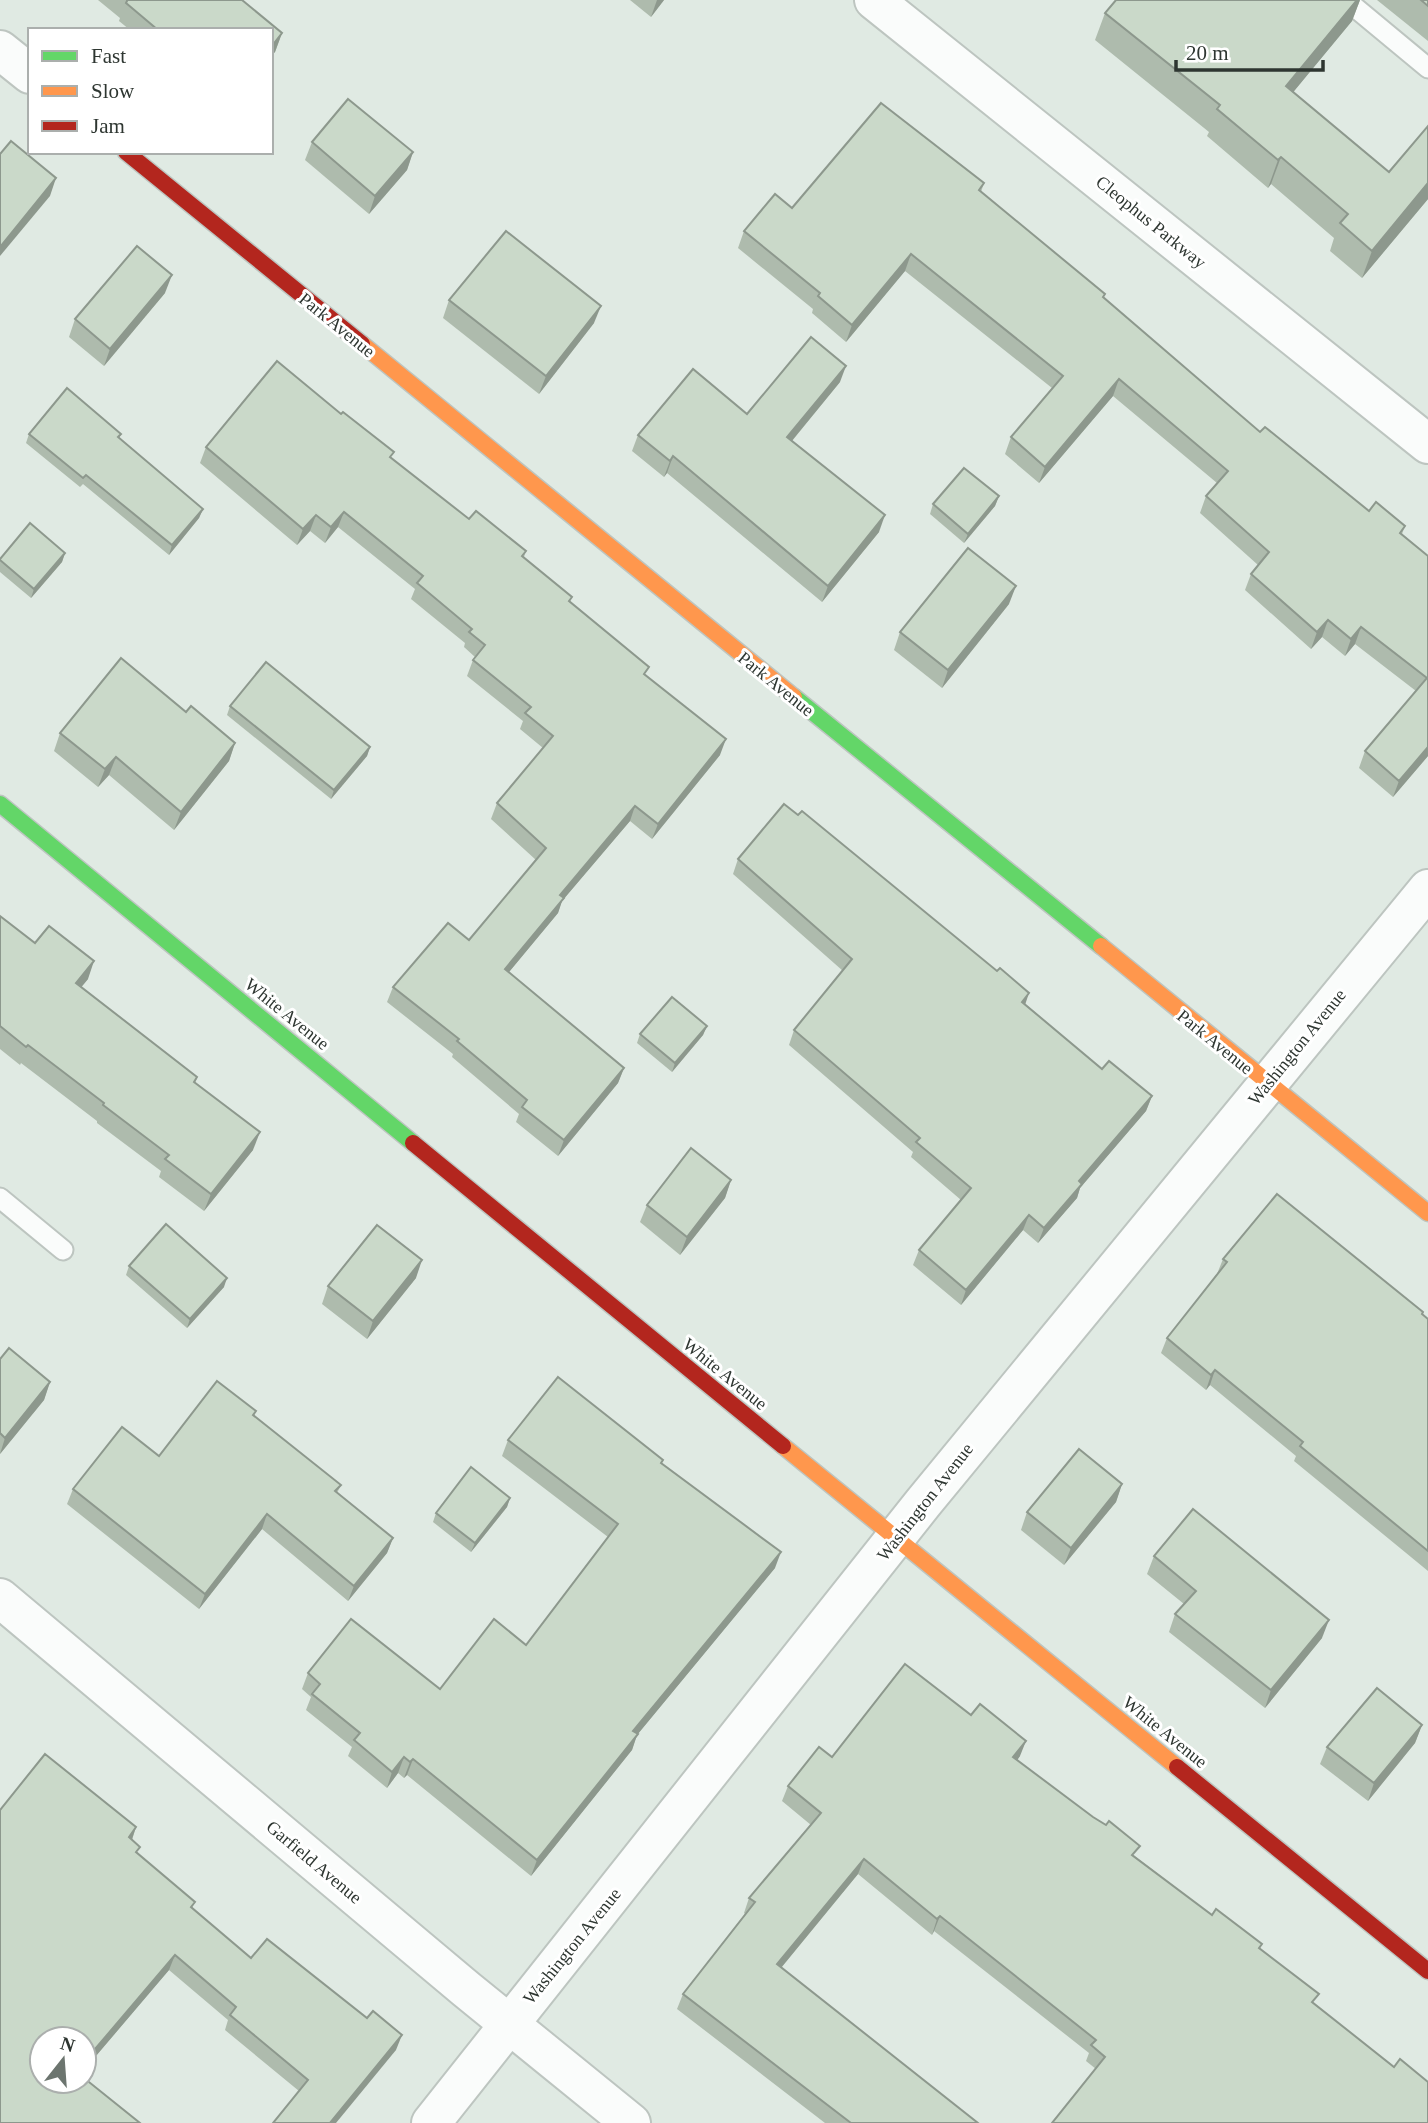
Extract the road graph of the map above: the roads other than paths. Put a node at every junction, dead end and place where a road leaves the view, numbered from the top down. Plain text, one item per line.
1 (874, 0) edge
2 (1346, 0) edge
3 (0, 50) edge
4 (1428, 68) edge
5 (28, 72) edge
6 (127, 154) edge
7 (1428, 444) edge
8 (0, 804) edge
9 (1428, 889) edge
10 (1268, 1084) junction
11 (0, 1198) edge
12 (1428, 1213) edge
13 (64, 1250) dead end
14 (896, 1539) junction
15 (0, 1598) edge
16 (1428, 1971) edge
17 (509, 2025) junction
18 (431, 2123) edge
19 (631, 2123) edge

1 - 7 street, Cleophus Parkway
2 - 4 lane
3 - 5 street
6 - 10 street, Park Avenue
8 - 14 street, White Avenue
9 - 10 street, Washington Avenue
10 - 12 street, Park Avenue
10 - 14 street, Washington Avenue
11 - 13 lane
14 - 16 street, White Avenue
14 - 17 street, Washington Avenue
15 - 17 street, Garfield Avenue
17 - 18 street, Washington Avenue
17 - 19 street, Garfield Avenue

